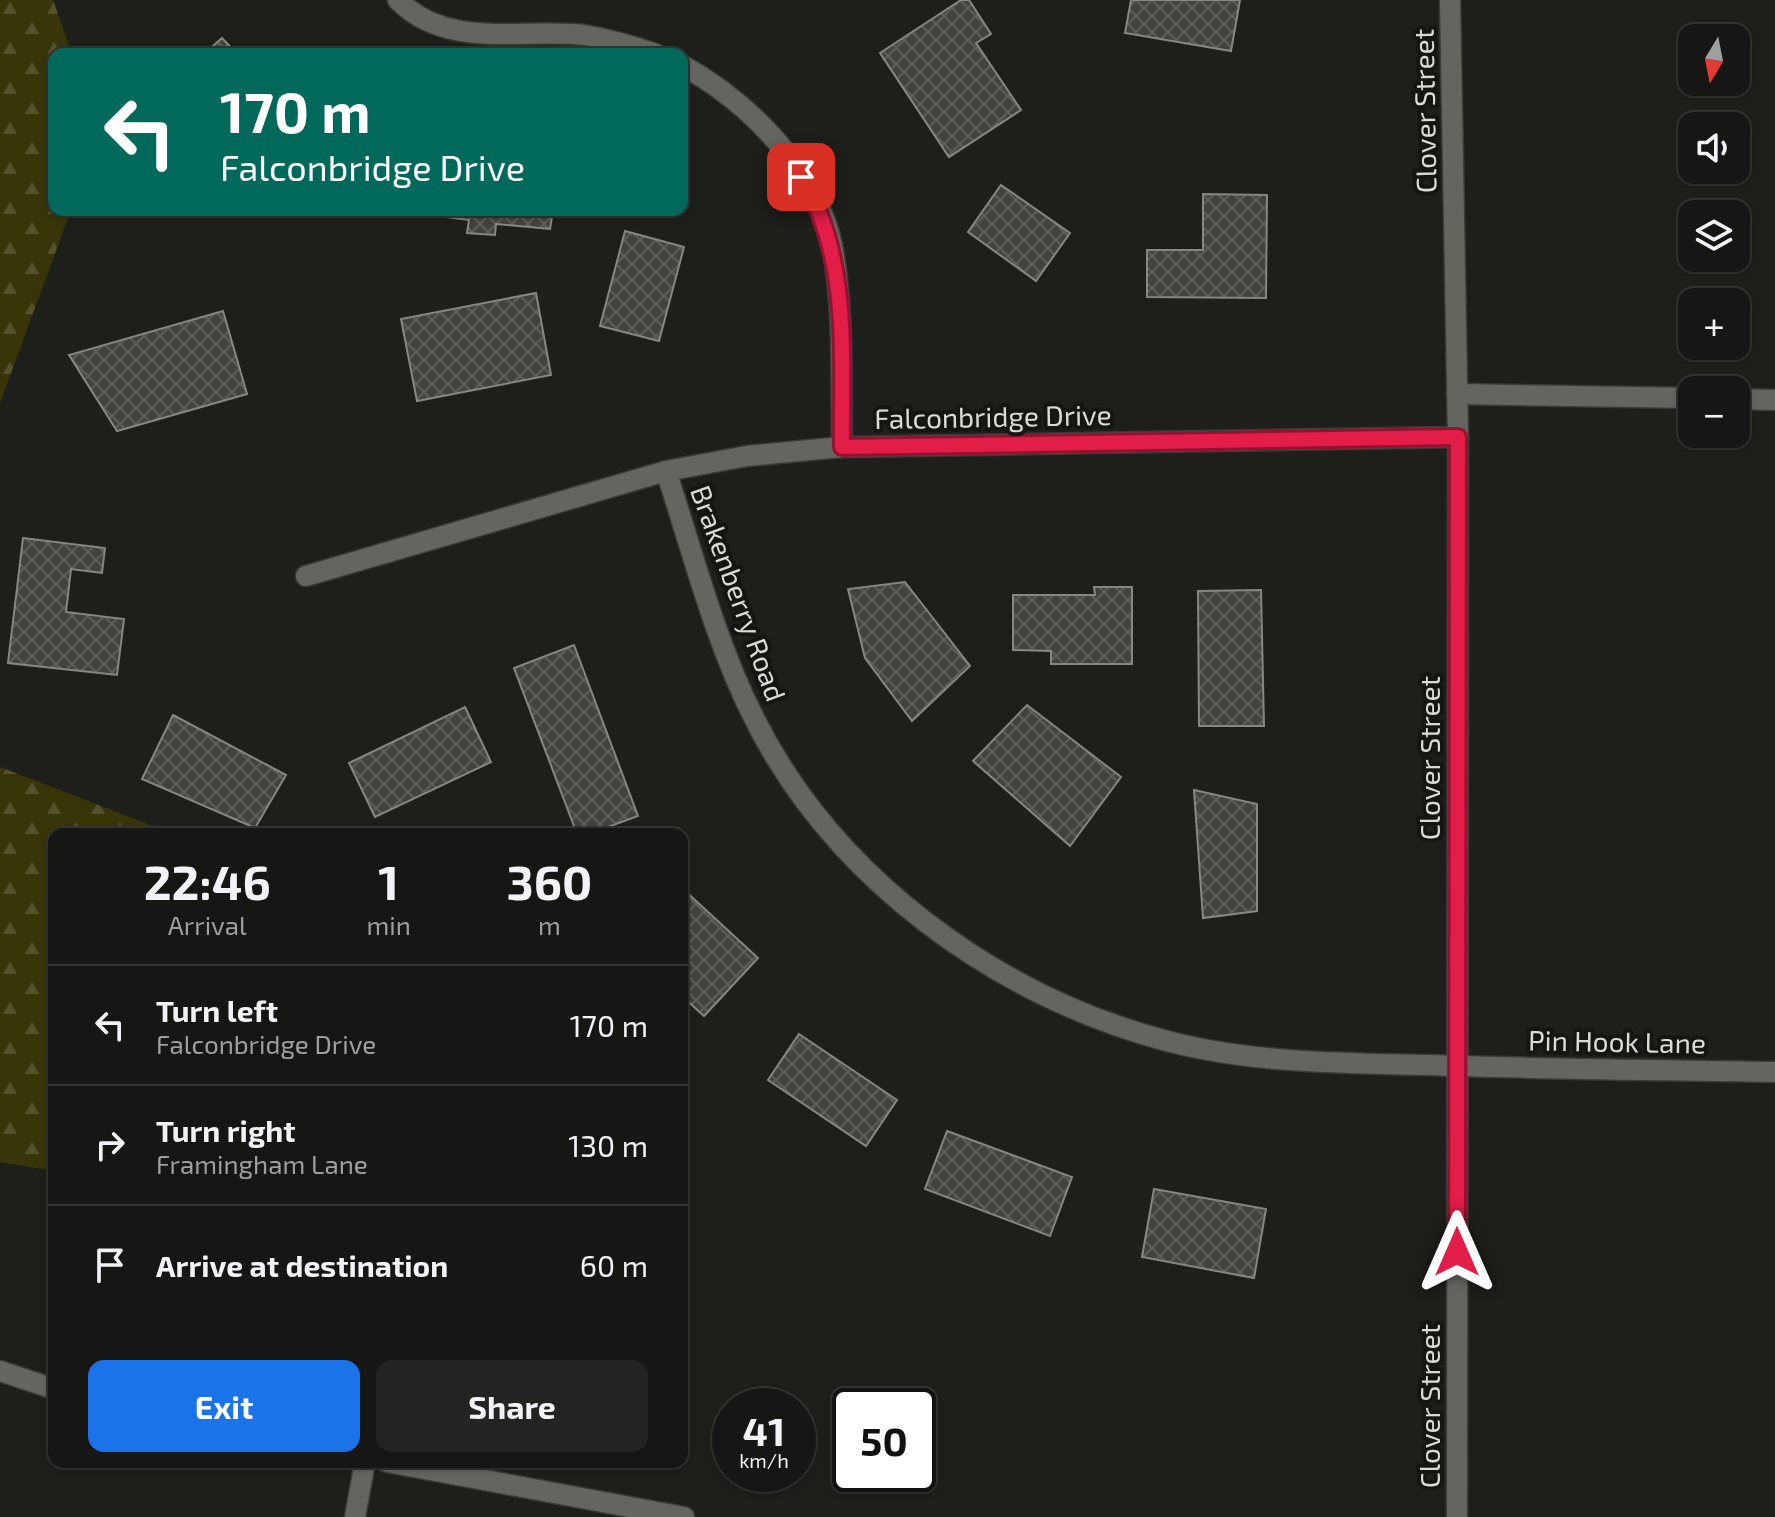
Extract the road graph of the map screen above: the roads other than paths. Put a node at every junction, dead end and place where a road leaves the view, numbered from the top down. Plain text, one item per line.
1 (398, 0) edge
2 (1450, 0) edge
3 (633, 48) edge
4 (688, 68) edge
5 (1457, 394) junction
6 (1678, 398) edge
7 (1750, 399) edge
8 (1775, 400) edge
9 (1458, 437) junction
10 (842, 447) junction
11 (666, 471) junction
12 (306, 576) dead end
13 (1457, 1066) junction
14 (1775, 1072) edge
15 (0, 1371) edge
16 (48, 1387) edge
17 (364, 1468) edge
18 (419, 1468) edge
19 (355, 1517) edge
20 (684, 1517) edge
21 (1457, 1517) edge

1 - 3 street
2 - 5 street, Clover Street
4 - 10 street
5 - 6 street
5 - 9 street, Clover Street
7 - 8 street
9 - 10 street, Falconbridge Drive
9 - 13 street, Clover Street
10 - 11 street, Falconbridge Drive
11 - 12 street, Falconbridge Drive
11 - 13 street, Brakenberry Road
13 - 14 street, Pin Hook Lane
13 - 21 street, Clover Street
15 - 16 street
17 - 19 street
18 - 20 street

